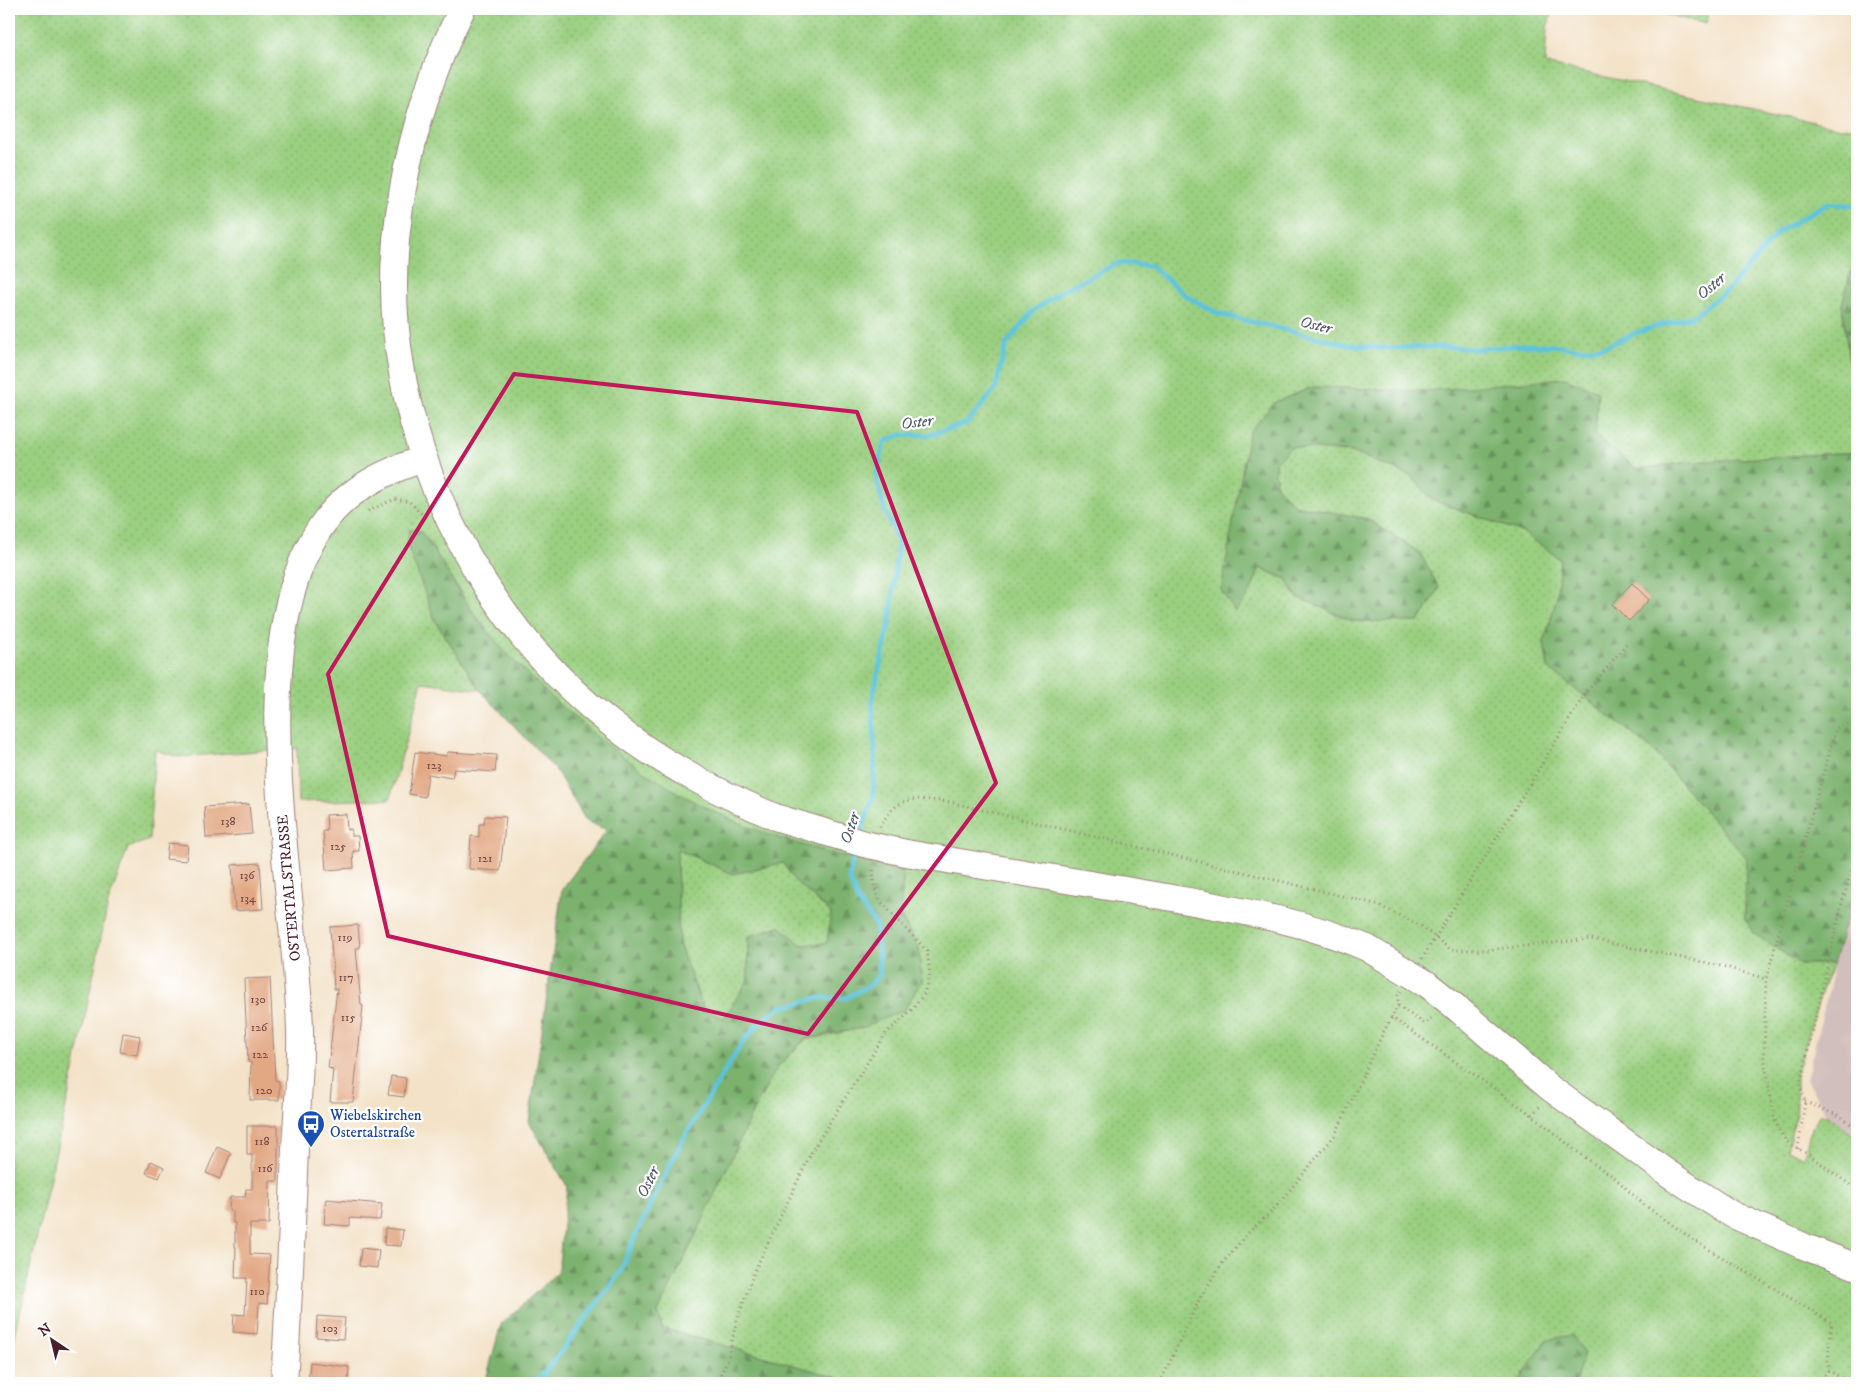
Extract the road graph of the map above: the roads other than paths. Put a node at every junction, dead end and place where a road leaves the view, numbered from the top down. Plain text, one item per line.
1 (462, 9) edge
2 (424, 459) junction
3 (1857, 1267) edge
4 (284, 1383) edge

1 - 2 main road
2 - 3 main road, bridge
2 - 4 main road, OSTERTALSTRASSE

